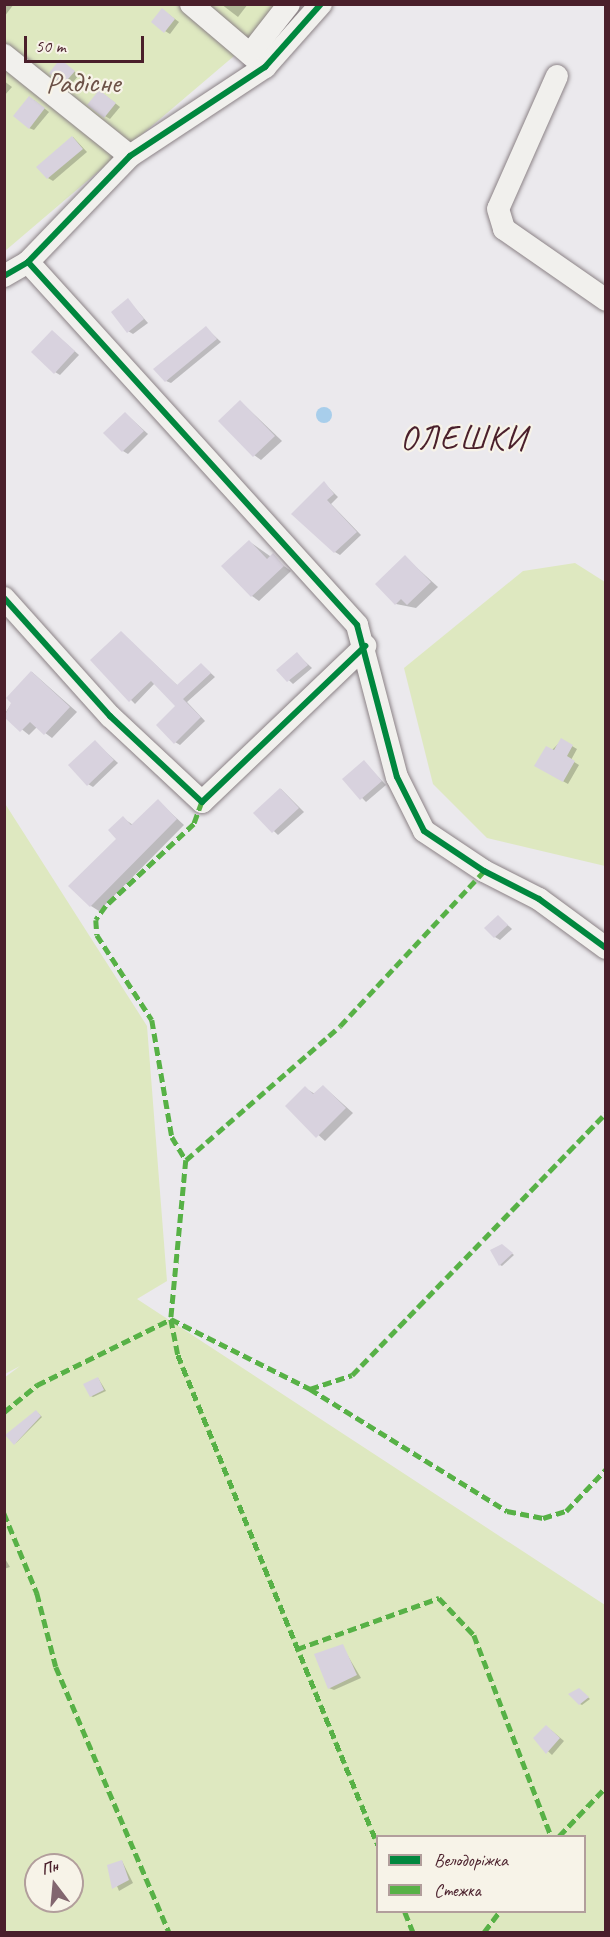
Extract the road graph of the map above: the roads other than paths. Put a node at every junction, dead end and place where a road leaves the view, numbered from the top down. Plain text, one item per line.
1 (191, 4) edge
2 (289, 4) edge
3 (321, 4) edge
4 (4, 55) edge
5 (258, 60) junction
6 (557, 76) dead end
7 (130, 156) junction
8 (12, 270) edge
9 (606, 300) edge
10 (4, 598) edge
11 (365, 646) junction
12 (606, 948) edge

1 - 5 street
2 - 5 street
3 - 5 street
4 - 7 street
5 - 7 street
6 - 9 street
7 - 8 street
8 - 11 street
10 - 11 street
11 - 12 street

